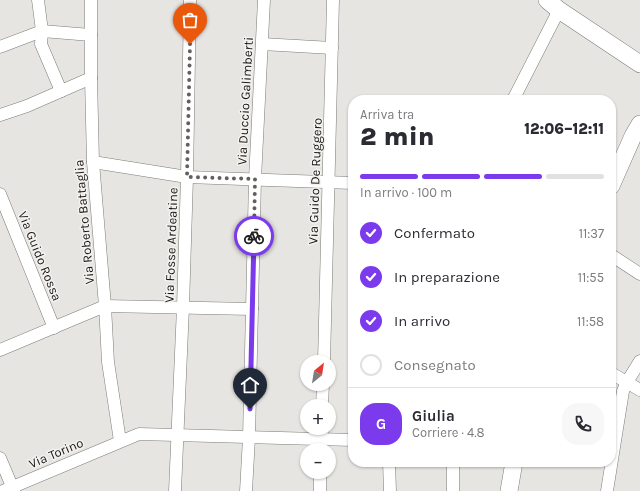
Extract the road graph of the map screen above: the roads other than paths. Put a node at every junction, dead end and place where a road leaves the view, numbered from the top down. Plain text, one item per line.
1 (38, 0) edge
2 (91, 0) edge
3 (190, 0) edge
4 (264, 0) edge
5 (333, 0) edge
6 (553, 5) edge
7 (42, 30) junction
8 (91, 35) junction
9 (262, 44) junction
10 (0, 47) edge
11 (332, 48) junction
12 (640, 64) edge
13 (91, 78) junction
14 (61, 91) junction
15 (516, 95) edge
16 (0, 115) edge
17 (640, 124) edge
18 (93, 162) junction
19 (616, 175) edge
20 (187, 177) junction
21 (255, 179) junction
22 (329, 182) junction
23 (348, 183) edge
24 (0, 194) edge
25 (616, 258) edge
26 (640, 274) edge
27 (105, 306) junction
28 (183, 307) junction
29 (252, 309) junction
30 (54, 328) junction
31 (0, 350) edge
32 (324, 355) edge
33 (640, 361) edge
34 (616, 375) edge
35 (626, 382) junction
36 (640, 390) edge
37 (177, 435) junction
38 (616, 435) edge
39 (249, 438) junction
40 (321, 439) edge
41 (348, 440) edge
42 (120, 441) junction
43 (0, 458) edge
44 (389, 467) edge
45 (453, 467) edge
46 (513, 467) edge
47 (611, 467) edge
48 (320, 479) edge
49 (10, 490) edge
50 (175, 491) edge
51 (246, 491) edge
52 (320, 491) edge
53 (390, 491) edge
54 (453, 491) edge
55 (509, 491) edge
56 (607, 491) edge

1 - 7 street
2 - 8 street, Via Roberto Battaglia
3 - 20 street, Via Fosse Ardeatine
4 - 9 street, Via Duccio Galimberti
5 - 11 street, Via Guido De Ruggero
6 - 12 street
6 - 15 street
7 - 8 street
7 - 10 street
7 - 14 street
8 - 13 street, Via Roberto Battaglia
9 - 11 street
9 - 21 street, Via Duccio Galimberti
11 - 22 street, Via Guido De Ruggero
13 - 14 street
13 - 18 street, Via Roberto Battaglia
14 - 16 street
17 - 19 street
18 - 20 street
18 - 27 street, Via Roberto Battaglia
20 - 21 street
20 - 28 street, Via Fosse Ardeatine
21 - 22 street
21 - 29 street, Via Duccio Galimberti
22 - 23 street
22 - 32 street, Via Guido De Ruggero
24 - 30 street, Via Guido Rossa
25 - 26 street
27 - 28 street
27 - 30 street
27 - 42 street, Via Roberto Battaglia
28 - 29 street
28 - 37 street, Via Fosse Ardeatine
29 - 39 street, Via Duccio Galimberti
30 - 31 street
33 - 35 street
34 - 35 street
35 - 36 street
35 - 38 street
37 - 39 street, Via Torino
37 - 42 street, Via Torino
37 - 50 street, Via Fosse Ardeatine
39 - 40 street, Via Torino
39 - 51 street, Via Duccio Galimberti
40 - 41 street, Via Torino
42 - 49 street, Via Torino
43 - 49 street
44 - 53 street
45 - 54 street
46 - 55 street
47 - 56 street
48 - 52 street

